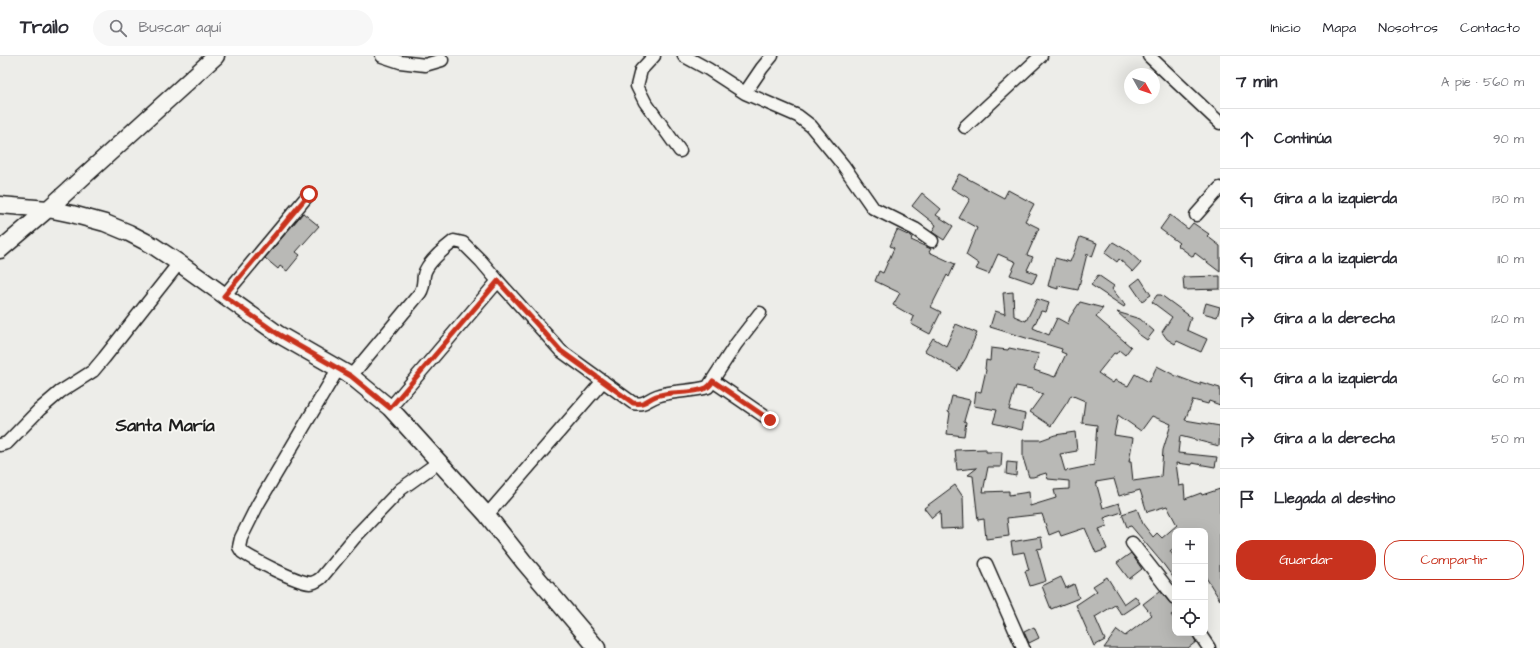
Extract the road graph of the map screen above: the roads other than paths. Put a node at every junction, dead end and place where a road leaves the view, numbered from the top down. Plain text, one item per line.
1 (216, 56) edge
2 (382, 56) edge
3 (654, 56) edge
4 (684, 56) edge
5 (772, 56) edge
6 (1041, 56) edge
7 (1149, 56) edge
8 (442, 60) dead end
9 (745, 94) junction
10 (1220, 123) edge
11 (965, 127) dead end
12 (680, 152) dead end
13 (1220, 188) edge
14 (309, 194) dead end
15 (0, 205) edge
16 (48, 209) junction
17 (1196, 215) dead end
18 (932, 241) dead end
19 (0, 250) edge
20 (179, 263) junction
21 (498, 281) junction
22 (224, 296) junction
23 (760, 313) dead end
24 (344, 373) junction
25 (602, 381) junction
26 (713, 381) junction
27 (390, 408) junction
28 (770, 420) dead end
29 (0, 445) edge
30 (438, 462) junction
31 (487, 515) junction
32 (1132, 543) dead end
33 (986, 564) dead end
34 (1172, 594) edge
35 (1201, 636) edge
36 (1021, 647) edge
37 (597, 648) edge
38 (1209, 648) edge

1 - 16 street
2 - 8 street
3 - 12 street
4 - 9 street
5 - 9 street
6 - 11 street
7 - 10 street
9 - 18 street
13 - 17 street
14 - 22 street
15 - 16 street
16 - 19 street
16 - 20 street
20 - 22 street
20 - 29 street
21 - 24 street
21 - 25 street
21 - 27 street
22 - 24 street
23 - 26 street
24 - 27 street
24 - 30 street
25 - 26 street
25 - 31 street
26 - 28 street
27 - 30 street
30 - 31 street
31 - 37 street
32 - 34 street
33 - 36 street
35 - 38 street

